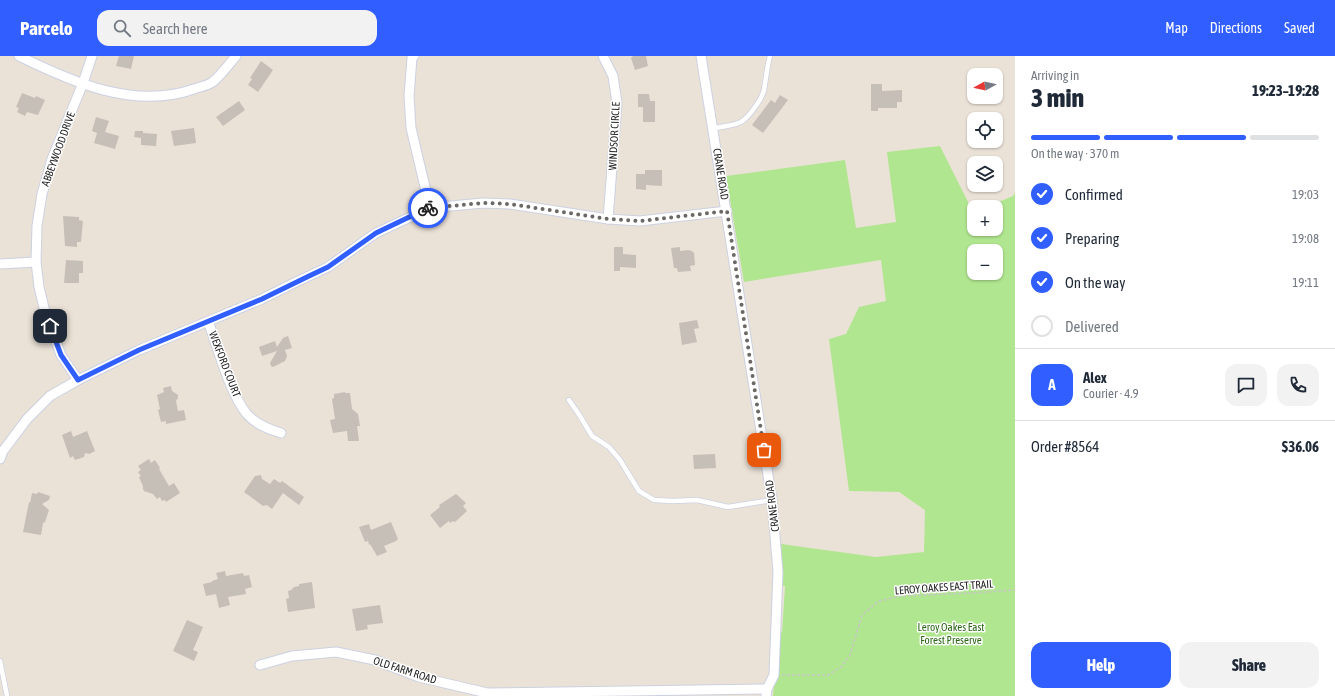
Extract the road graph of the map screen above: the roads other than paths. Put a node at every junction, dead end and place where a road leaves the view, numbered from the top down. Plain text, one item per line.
1 (19, 56) edge
2 (92, 56) edge
3 (236, 56) edge
4 (414, 56) edge
5 (603, 56) edge
6 (701, 56) edge
7 (770, 56) edge
8 (83, 84) junction
9 (713, 128) junction
10 (430, 208) junction
11 (727, 211) junction
12 (608, 219) junction
13 (36, 262) junction
14 (0, 264) edge
15 (208, 321) junction
16 (78, 380) junction
17 (569, 400) dead end
18 (281, 433) dead end
19 (0, 459) edge
20 (772, 500) junction
21 (0, 662) edge
22 (260, 665) dead end
23 (766, 692) edge
24 (487, 694) edge
25 (8, 696) edge

1 - 8 street
2 - 8 street, ABBEYWOOD DRIVE
3 - 8 street
4 - 10 street
5 - 12 street, WINDSOR CIRCLE
6 - 9 street, CRANE ROAD
7 - 9 lane
8 - 13 street, ABBEYWOOD DRIVE
9 - 11 street, CRANE ROAD
10 - 12 street
10 - 15 street
11 - 12 street
11 - 20 street, CRANE ROAD
13 - 14 street
13 - 16 street, ABBEYWOOD DRIVE
15 - 16 street
15 - 18 street, WEXFORD COURT
16 - 19 street
17 - 20 lane
20 - 23 street, CRANE ROAD
21 - 25 lane
22 - 24 street, OLD FARM ROAD
23 - 24 street, OLD FARM ROAD

